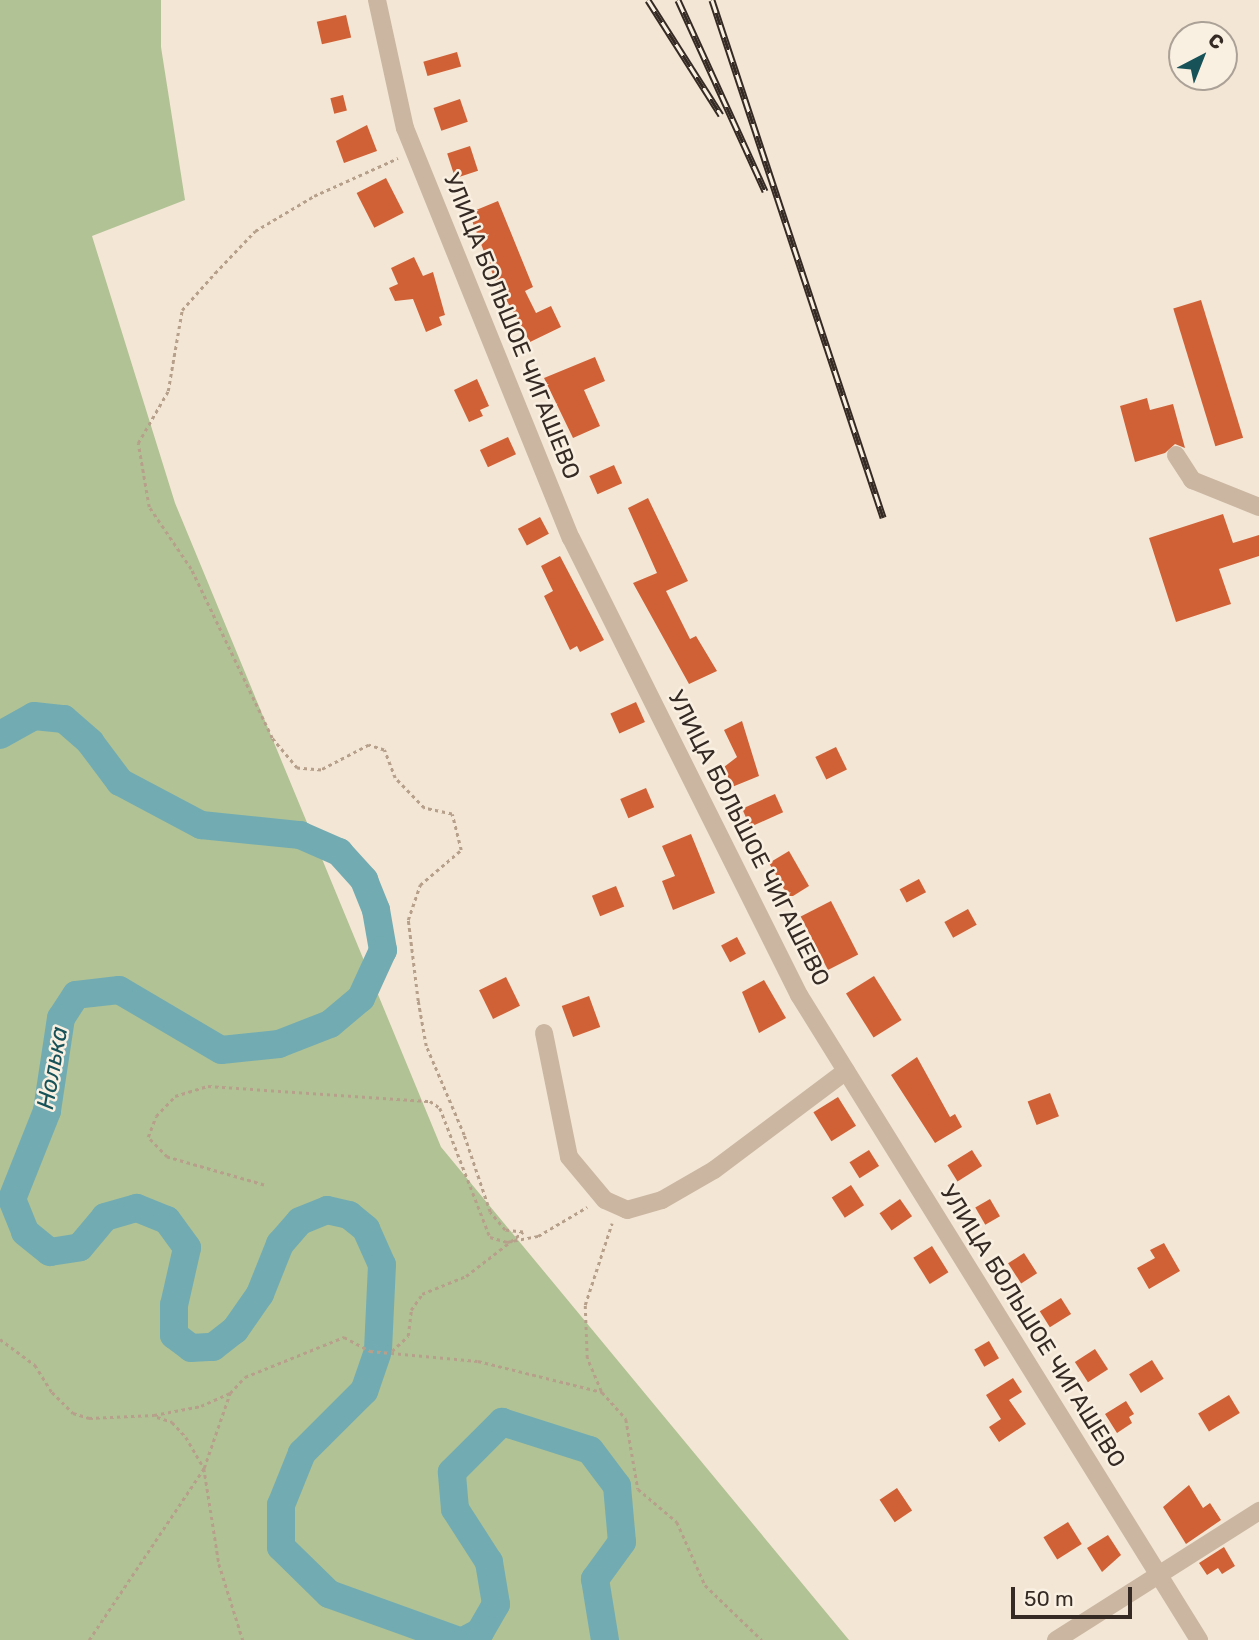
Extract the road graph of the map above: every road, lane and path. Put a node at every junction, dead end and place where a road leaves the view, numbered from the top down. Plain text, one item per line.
1 (377, 0) edge
2 (414, 151) junction
3 (1176, 455) dead end
4 (1259, 507) edge
5 (544, 1033) dead end
6 (845, 1071) junction
7 (264, 1185) dead end
8 (617, 1208) junction
9 (506, 1242) junction
10 (0, 1339) edge
11 (392, 1351) junction
12 (602, 1392) junction
13 (230, 1393) junction
14 (154, 1415) junction
15 (204, 1468) junction
16 (1259, 1511) edge
17 (1159, 1574) junction
18 (89, 1640) edge
19 (243, 1640) edge
20 (762, 1640) edge
21 (1056, 1640) edge
22 (1199, 1640) edge

1 - 2 street, УЛИЦА БОЛЬШОЕ ЧИГАШЕВО
2 - 6 street, УЛИЦА БОЛЬШОЕ ЧИГАШЕВО
2 - 9 path
3 - 4 street
5 - 8 street
6 - 8 street
6 - 17 street, УЛИЦА БОЛЬШОЕ ЧИГАШЕВО
7 - 9 path
8 - 9 path
8 - 12 path
9 - 11 path
10 - 14 path
11 - 12 path
11 - 13 path
12 - 20 path
13 - 14 path
13 - 15 path
14 - 15 path
15 - 18 path
15 - 19 path
16 - 17 street
17 - 21 street
17 - 22 street, УЛИЦА БОЛЬШОЕ ЧИГАШЕВО

